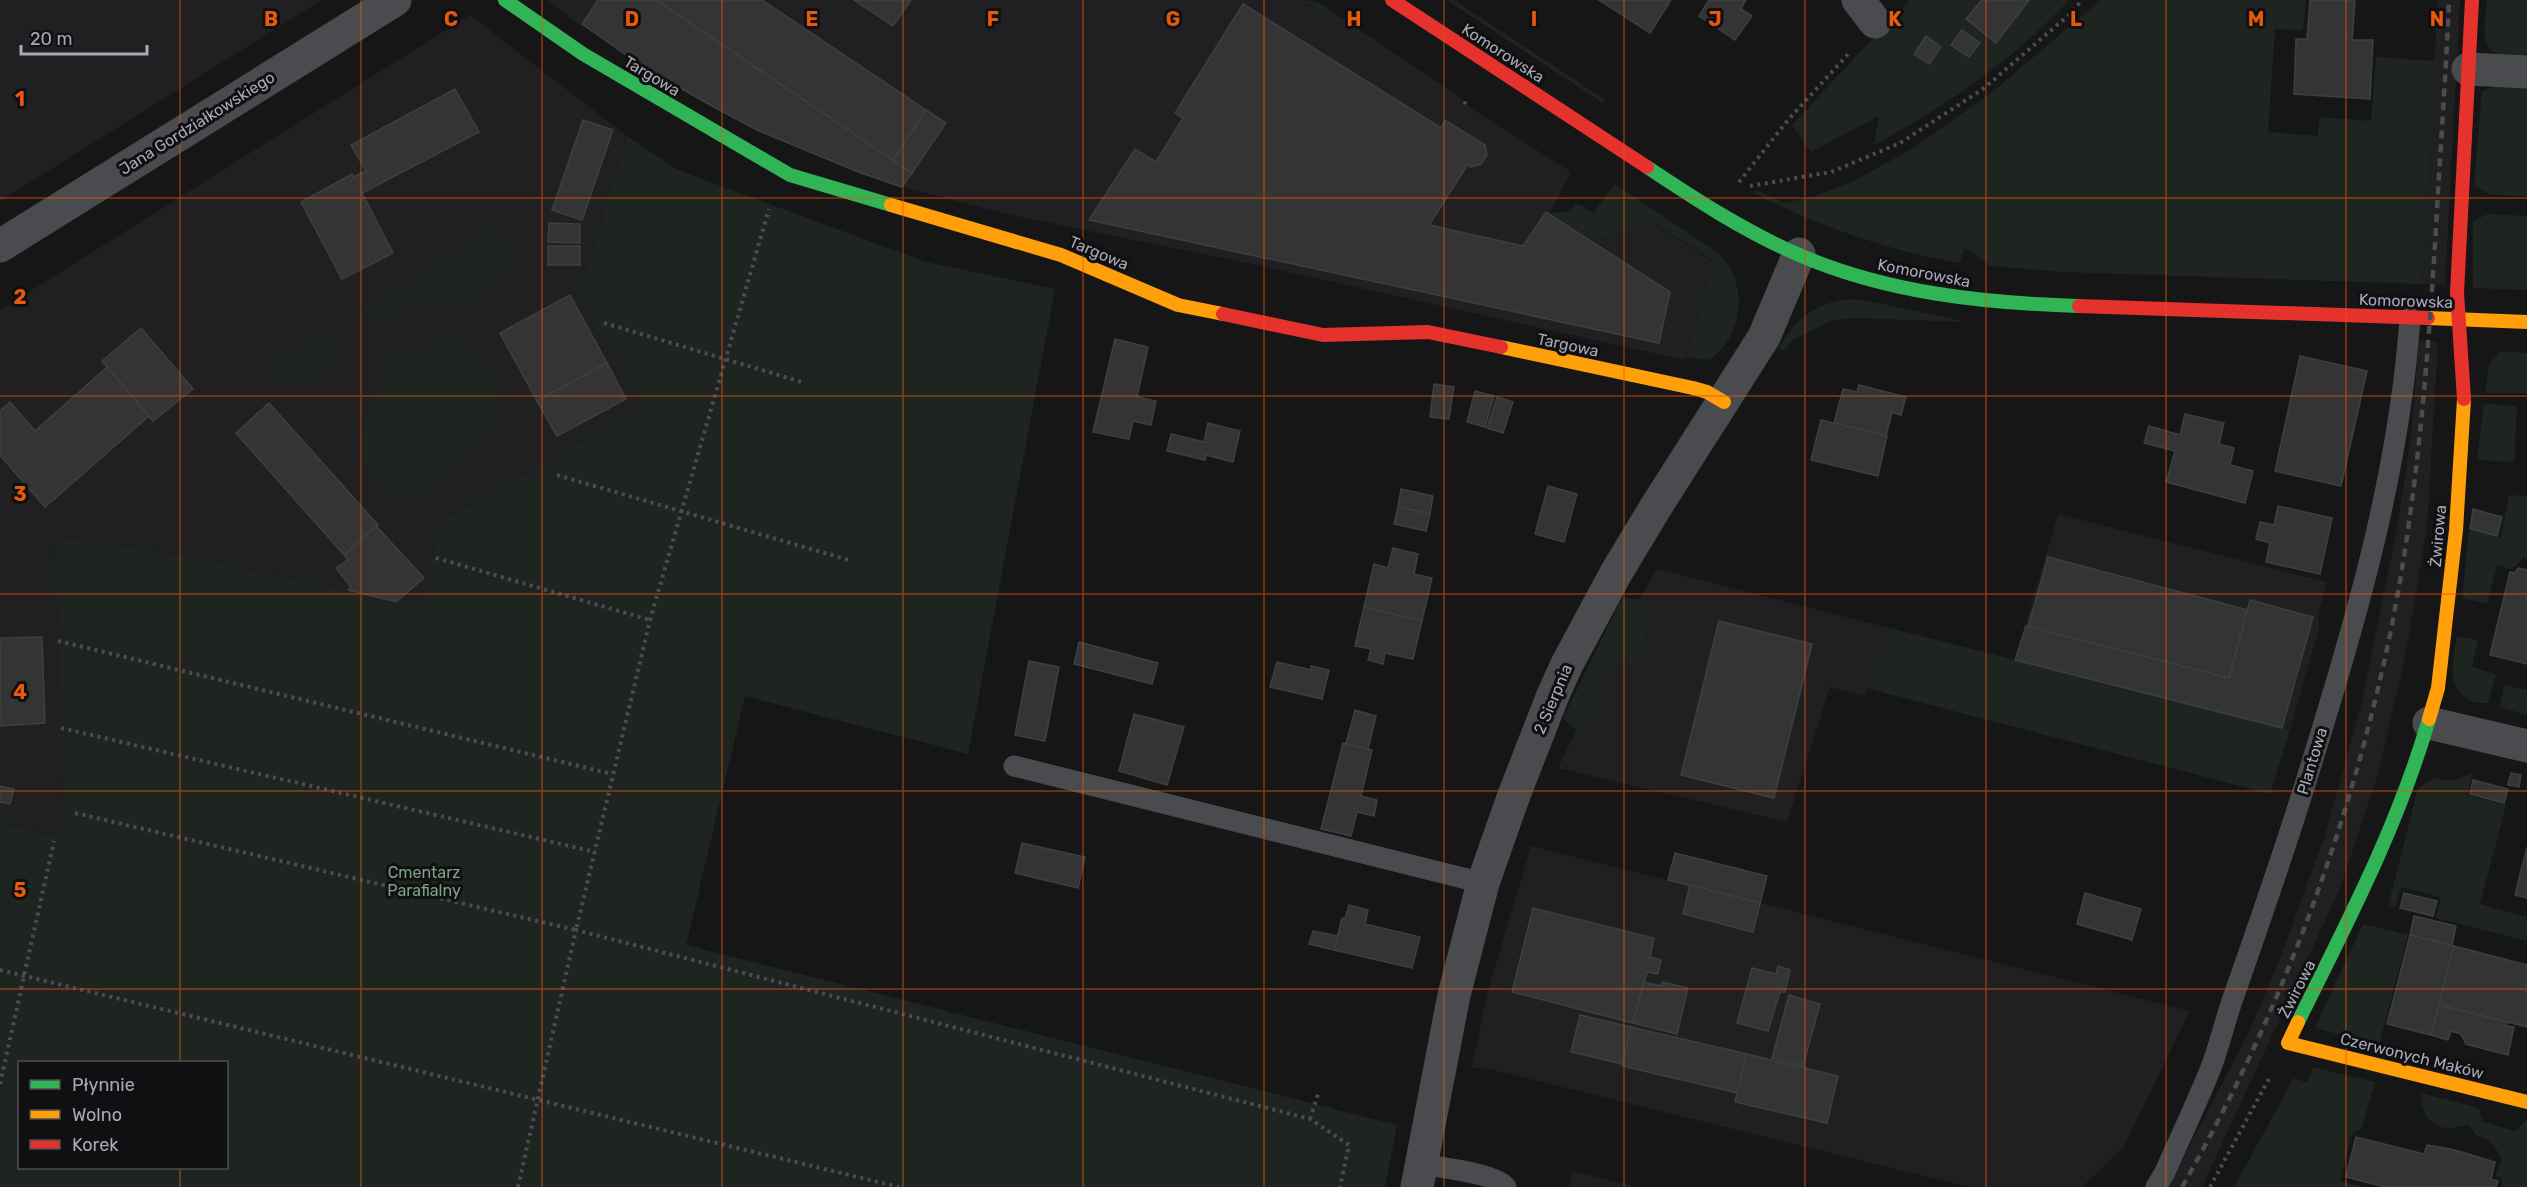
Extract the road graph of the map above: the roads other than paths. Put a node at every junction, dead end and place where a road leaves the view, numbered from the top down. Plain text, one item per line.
1 (394, 0) edge
2 (505, 0) edge
3 (1392, 0) edge
4 (2472, 0) edge
5 (2468, 69) junction
6 (2527, 72) edge
7 (0, 246) edge
8 (1798, 254) junction
9 (2410, 318) junction
10 (2457, 319) junction
11 (2527, 322) edge
12 (1724, 402) junction
13 (2429, 723) junction
14 (2527, 746) edge
15 (1014, 766) dead end
16 (1484, 883) junction
17 (2288, 1043) joint
18 (2527, 1102) edge
19 (1419, 1175) edge
20 (1506, 1187) edge
21 (2156, 1187) edge

1 - 7 street, Jana Gordziałkowskiego
2 - 12 street, Targowa
3 - 8 street, Komorowska
4 - 5 street, Żwirowa
5 - 6 street
5 - 10 street, Żwirowa
8 - 9 street, Komorowska
8 - 12 street, 2 Sierpnia
9 - 10 street, Komorowska
9 - 21 lane, Plantowa
10 - 11 street, Komorowska
10 - 13 street, Żwirowa
12 - 16 street, 2 Sierpnia
13 - 14 street
13 - 17 street, Żwirowa
15 - 16 lane
16 - 19 street, 2 Sierpnia
17 - 18 street, Czerwonych Maków
19 - 20 lane

